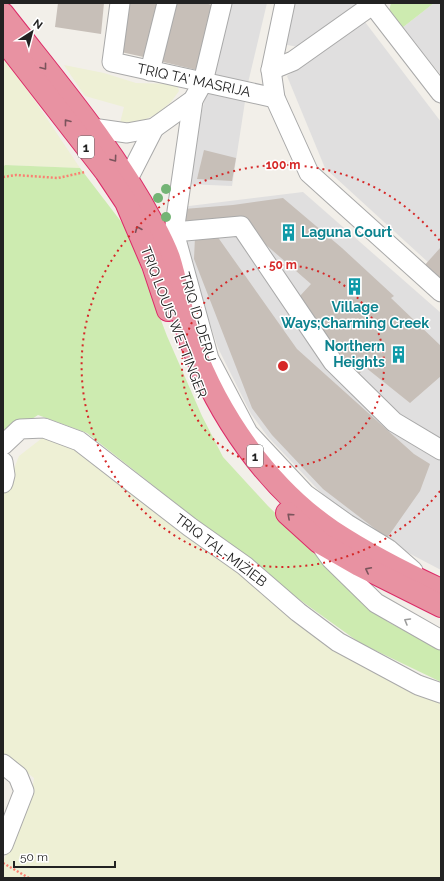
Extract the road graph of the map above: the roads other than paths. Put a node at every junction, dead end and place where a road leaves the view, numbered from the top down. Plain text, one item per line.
1 (120, 3) edge
2 (167, 3) edge
3 (222, 3) edge
4 (285, 3) edge
5 (374, 4) edge
6 (3, 14) edge
7 (3, 39) edge
8 (150, 70) junction
9 (271, 70) junction
10 (203, 82) junction
11 (441, 93) edge
12 (275, 98) junction
13 (193, 100) junction
14 (92, 128) junction
15 (154, 128) junction
16 (128, 179) junction
17 (174, 232) junction
18 (441, 292) edge
19 (3, 445) edge
20 (441, 450) edge
21 (3, 462) edge
22 (3, 483) edge
23 (319, 542) junction
24 (435, 588) edge
25 (441, 606) edge
26 (441, 640) edge
27 (441, 693) edge
28 (3, 764) edge
29 (3, 845) edge

1 - 8 street, TRIQ TA' MASRIJA
2 - 8 street
3 - 10 street
4 - 9 street
5 - 9 street
5 - 11 street
6 -> 14 highway, TRIQ LOUIS WETTINGER / 1
23 -> 7 highway, TRIQ LOUIS WETTINGER / 1
8 - 10 street, TRIQ TA' MASRIJA
9 - 12 street
10 - 12 street, TRIQ TA' MASRIJA
10 - 13 street
12 - 18 street
13 - 15 street
13 - 17 street, TRIQ ID-DERU
14 - 15 street
14 -> 16 highway, TRIQ LOUIS WETTINGER / 1
15 - 16 street
16 - 24 highway, TRIQ LOUIS WETTINGER / 1
17 - 20 street
17 - 24 street, TRIQ ID-DERU
19 - 27 street, TRIQ TAL-MIŻIEB
21 - 22 street
25 -> 23 highway, TRIQ LOUIS WETTINGER / 1
26 -> 23 street
28 - 29 street

